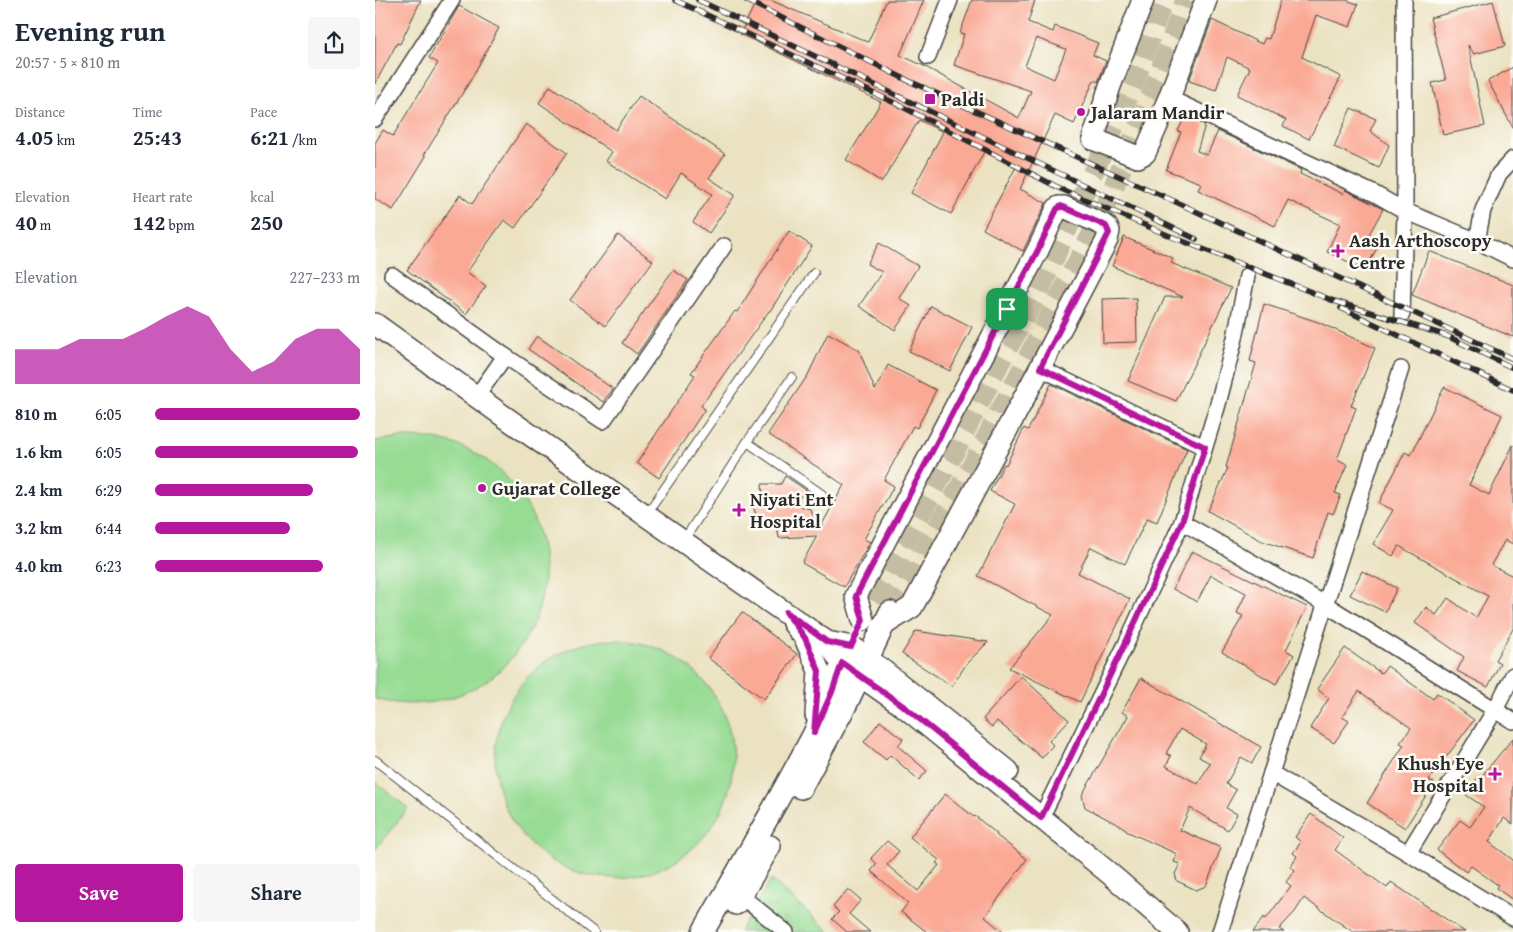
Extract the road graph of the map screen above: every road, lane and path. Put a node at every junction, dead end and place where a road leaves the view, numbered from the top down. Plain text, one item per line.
1 (452, 0) edge
2 (950, 0) edge
3 (1143, 0) edge
4 (1206, 0) edge
5 (1403, 0) edge
6 (928, 57) dead end
7 (1169, 98) junction
8 (375, 119) edge
9 (1513, 159) edge
10 (1405, 210) junction
11 (1477, 241) junction
12 (724, 246) dead end
13 (1513, 259) edge
14 (814, 273) dead end
15 (392, 275) dead end
16 (1247, 276) dead end
17 (1403, 314) dead end
18 (375, 324) edge
19 (505, 356) junction
20 (1040, 368) junction
21 (1401, 369) dead end
22 (792, 377) dead end
23 (477, 396) junction
24 (747, 442) junction
25 (1205, 447) junction
26 (822, 494) dead end
27 (646, 515) junction
28 (1182, 522) junction
29 (683, 541) junction
30 (1325, 604) junction
31 (786, 612) junction
32 (877, 614) junction
33 (855, 660) junction
34 (1513, 674) edge
35 (1495, 710) junction
36 (1513, 721) edge
37 (814, 733) junction
38 (375, 760) edge
39 (1271, 773) junction
40 (1045, 811) junction
41 (1408, 853) junction
42 (741, 896) junction
43 (1513, 918) edge
44 (594, 932) edge
45 (703, 932) edge
46 (720, 932) edge
47 (786, 932) edge
48 (1177, 932) edge
49 (1193, 932) edge
50 (1220, 932) edge

1 - 8 street
2 - 6 street
3 - 7 main road
4 - 7 main road
5 - 10 street
7 - 10 street
9 - 11 street
10 - 11 street
10 - 17 street
11 - 13 street
12 - 19 street
14 - 27 lane
15 - 19 street
16 - 25 street
18 - 23 main road
19 - 23 street
20 - 25 street
20 - 32 main road
20 - 32 main road
21 - 30 street
22 - 24 lane
23 - 27 main road
24 - 26 lane
24 - 29 lane
25 - 28 street
27 - 29 main road
28 - 30 street
28 - 40 street
29 - 31 main road
30 - 35 street
30 - 39 street
31 - 33 main road
31 - 37 main road
32 - 33 main road
33 - 37 main road
33 - 40 main road
33 - 42 main road
34 - 35 street
35 - 36 street
35 - 41 street
37 - 45 main road
38 - 44 lane
39 - 41 street
39 - 50 street
40 - 48 main road
40 - 49 main road
41 - 43 street
42 - 46 main road
42 - 47 street

